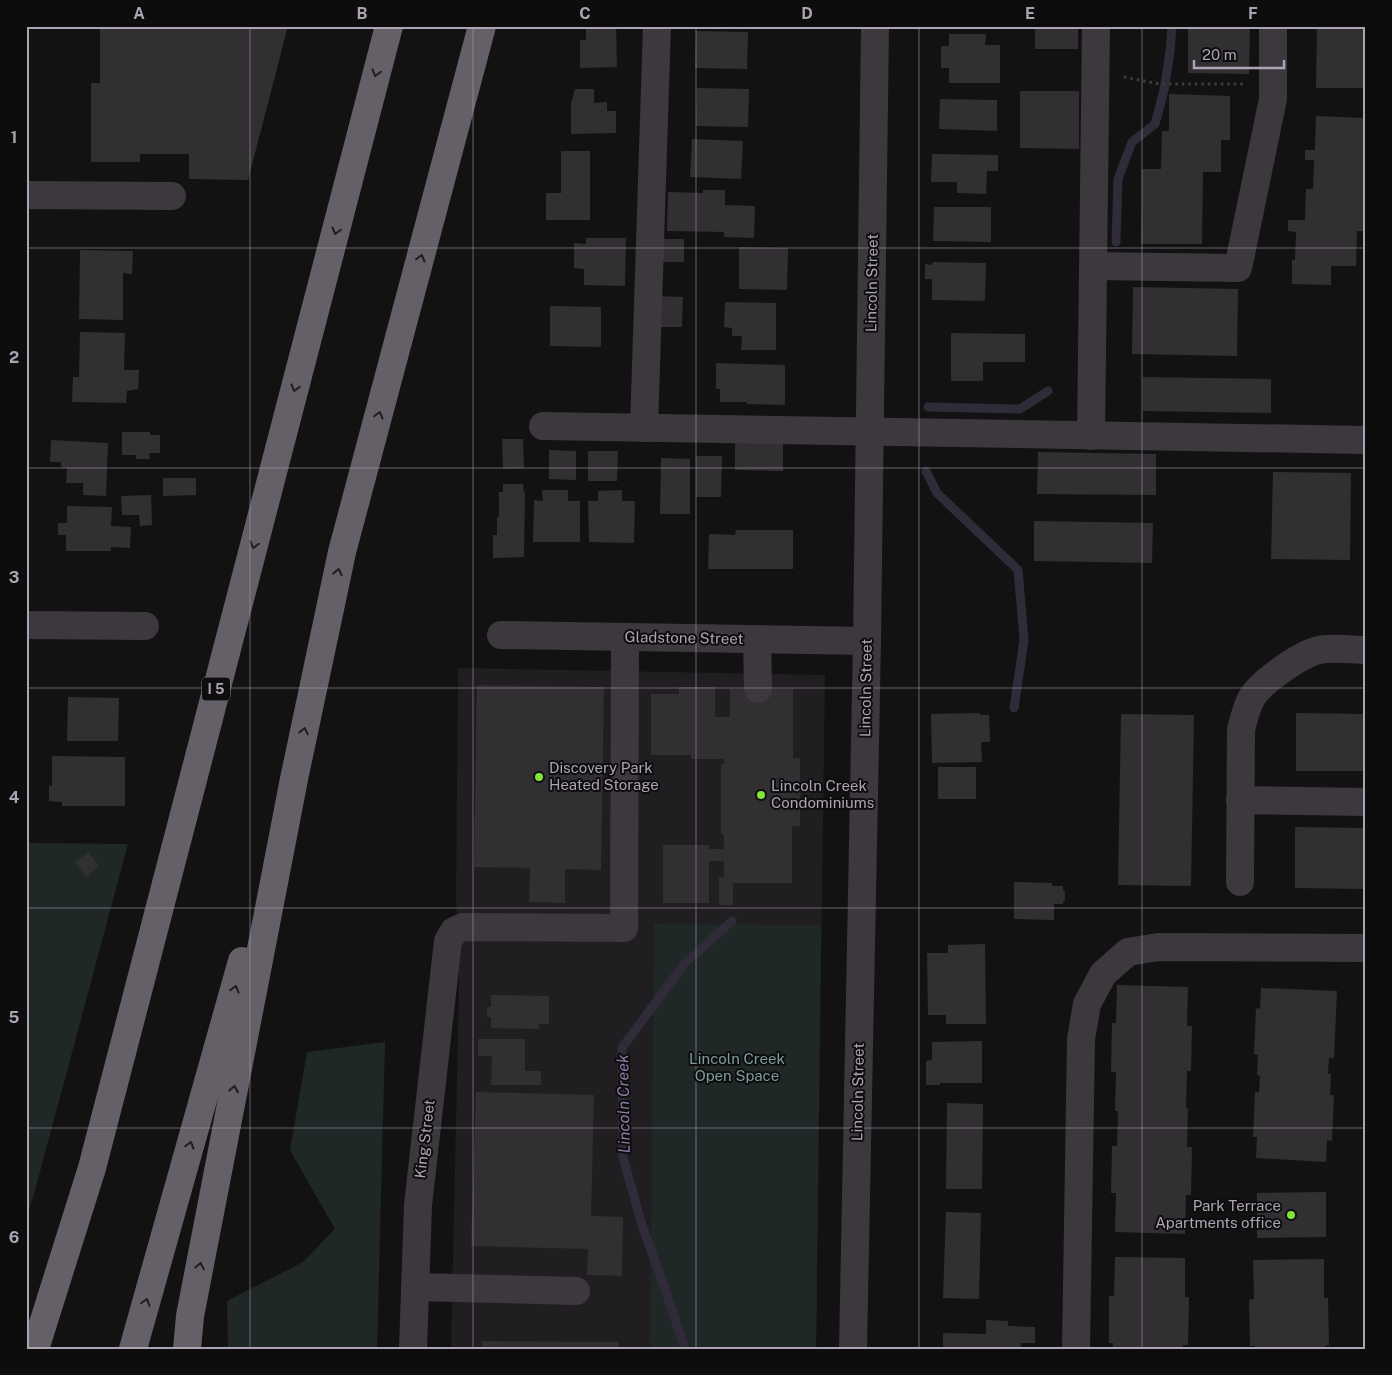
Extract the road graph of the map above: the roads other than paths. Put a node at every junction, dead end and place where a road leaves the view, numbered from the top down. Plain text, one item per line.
1 (389, 26) edge
2 (482, 26) edge
3 (657, 26) edge
4 (875, 26) edge
5 (1096, 26) edge
6 (1274, 26) edge
7 (26, 195) edge
8 (172, 196) dead end
9 (1093, 266) junction
10 (543, 426) dead end
11 (644, 428) junction
12 (870, 432) junction
13 (1091, 436) junction
14 (1366, 440) edge
15 (26, 625) edge
16 (146, 626) dead end
17 (501, 635) dead end
18 (625, 637) junction
19 (757, 639) junction
20 (867, 641) junction
21 (1366, 650) edge
22 (758, 689) dead end
23 (294, 779) junction
24 (1240, 800) junction
25 (1366, 802) edge
26 (1240, 882) dead end
27 (1366, 948) edge
28 (415, 1287) junction
29 (576, 1291) dead end
30 (35, 1349) edge
31 (133, 1349) edge
32 (187, 1349) edge
33 (413, 1349) edge
34 (853, 1349) edge
35 (1076, 1349) edge

1 -> 30 highway, I 5
23 -> 2 highway
3 - 11 street
4 - 12 street, Lincoln Street
5 - 9 street
6 - 9 street
7 - 8 street
9 - 13 street
10 - 11 street
11 - 12 street
12 - 13 street
12 - 20 street, Lincoln Street
13 - 14 street
15 - 16 street
17 - 18 street, Gladstone Street
18 - 19 street, Gladstone Street
18 - 28 street, King Street
19 - 20 street, Gladstone Street
19 - 22 street
20 - 34 street, Lincoln Street
21 - 24 street
31 -> 23 highway
32 -> 23 highway
24 - 25 street
24 - 26 street
27 - 35 street
28 - 29 street
28 - 33 street, King Street

